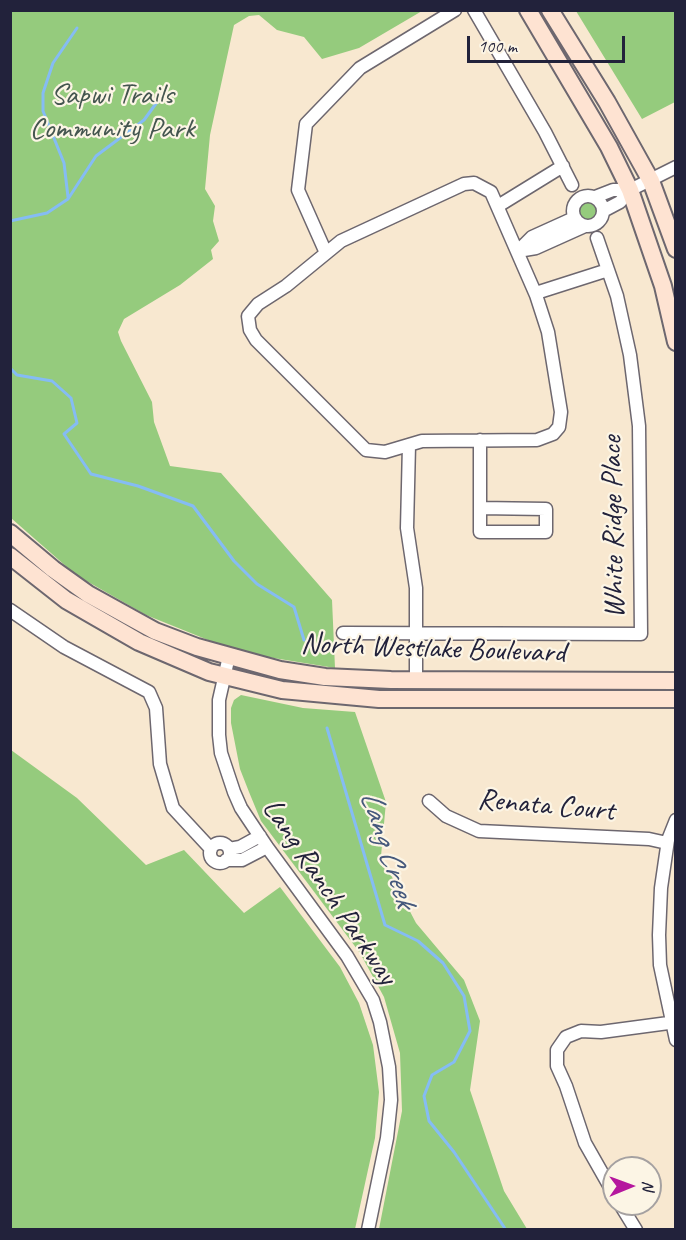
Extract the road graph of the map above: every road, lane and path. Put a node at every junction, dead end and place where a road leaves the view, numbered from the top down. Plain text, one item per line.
1 (455, 10) edge
2 (474, 10) edge
3 (528, 10) edge
4 (550, 10) edge
5 (563, 166) junction
6 (675, 167) edge
7 (651, 181) junction
8 (572, 185) dead end
9 (630, 190) junction
10 (595, 197) junction
11 (498, 206) junction
12 (603, 211) junction
13 (574, 218) junction
14 (585, 226) junction
15 (597, 238) dead end
16 (675, 249) edge
17 (518, 251) junction
18 (326, 253) junction
19 (608, 270) junction
20 (536, 293) junction
21 (675, 342) edge
22 (480, 440) junction
23 (409, 445) junction
24 (480, 508) junction
25 (10, 533) edge
26 (10, 556) edge
27 (10, 610) edge
28 (343, 633) dead end
29 (416, 634) junction
30 (229, 656) junction
31 (224, 676) junction
32 (416, 681) junction
33 (675, 681) edge
34 (675, 699) edge
35 (429, 801) dead end
36 (675, 820) edge
37 (264, 841) junction
38 (667, 843) junction
39 (673, 1022) edge
40 (675, 1040) edge
41 (602, 1173) edge
42 (627, 1216) edge
43 (368, 1230) edge
44 (636, 1230) edge

1 - 18 street
2 - 5 street
3 - 9 main road
4 - 7 main road
5 - 8 street
5 - 11 street
6 - 7 street
7 - 9 street
7 - 16 main road
9 - 10 street
9 - 12 street
9 - 21 main road
10 - 12 street
10 - 13 street
11 - 17 street
11 - 18 street
12 - 14 street
13 - 14 street
13 - 17 street
14 - 17 street
15 - 19 street, White Ridge Place
17 - 20 street
18 - 23 street
19 - 20 street
19 - 29 street, White Ridge Place
20 - 22 street
22 - 23 street
22 - 24 street
23 - 29 street
24 - 24 street
25 - 30 main road, North Westlake Boulevard
26 - 31 main road, North Westlake Boulevard
27 - 37 street
28 - 29 street, White Ridge Place
29 - 32 street
30 - 31 street, Lang Ranch Parkway
30 - 32 main road, North Westlake Boulevard
31 - 34 main road, North Westlake Boulevard
31 - 37 street, Lang Ranch Parkway
32 - 33 main road, North Westlake Boulevard
35 - 38 street, Renata Court
36 - 38 street
37 - 43 street, Lang Ranch Parkway
38 - 39 street
39 - 40 street
39 - 41 street
42 - 44 street

